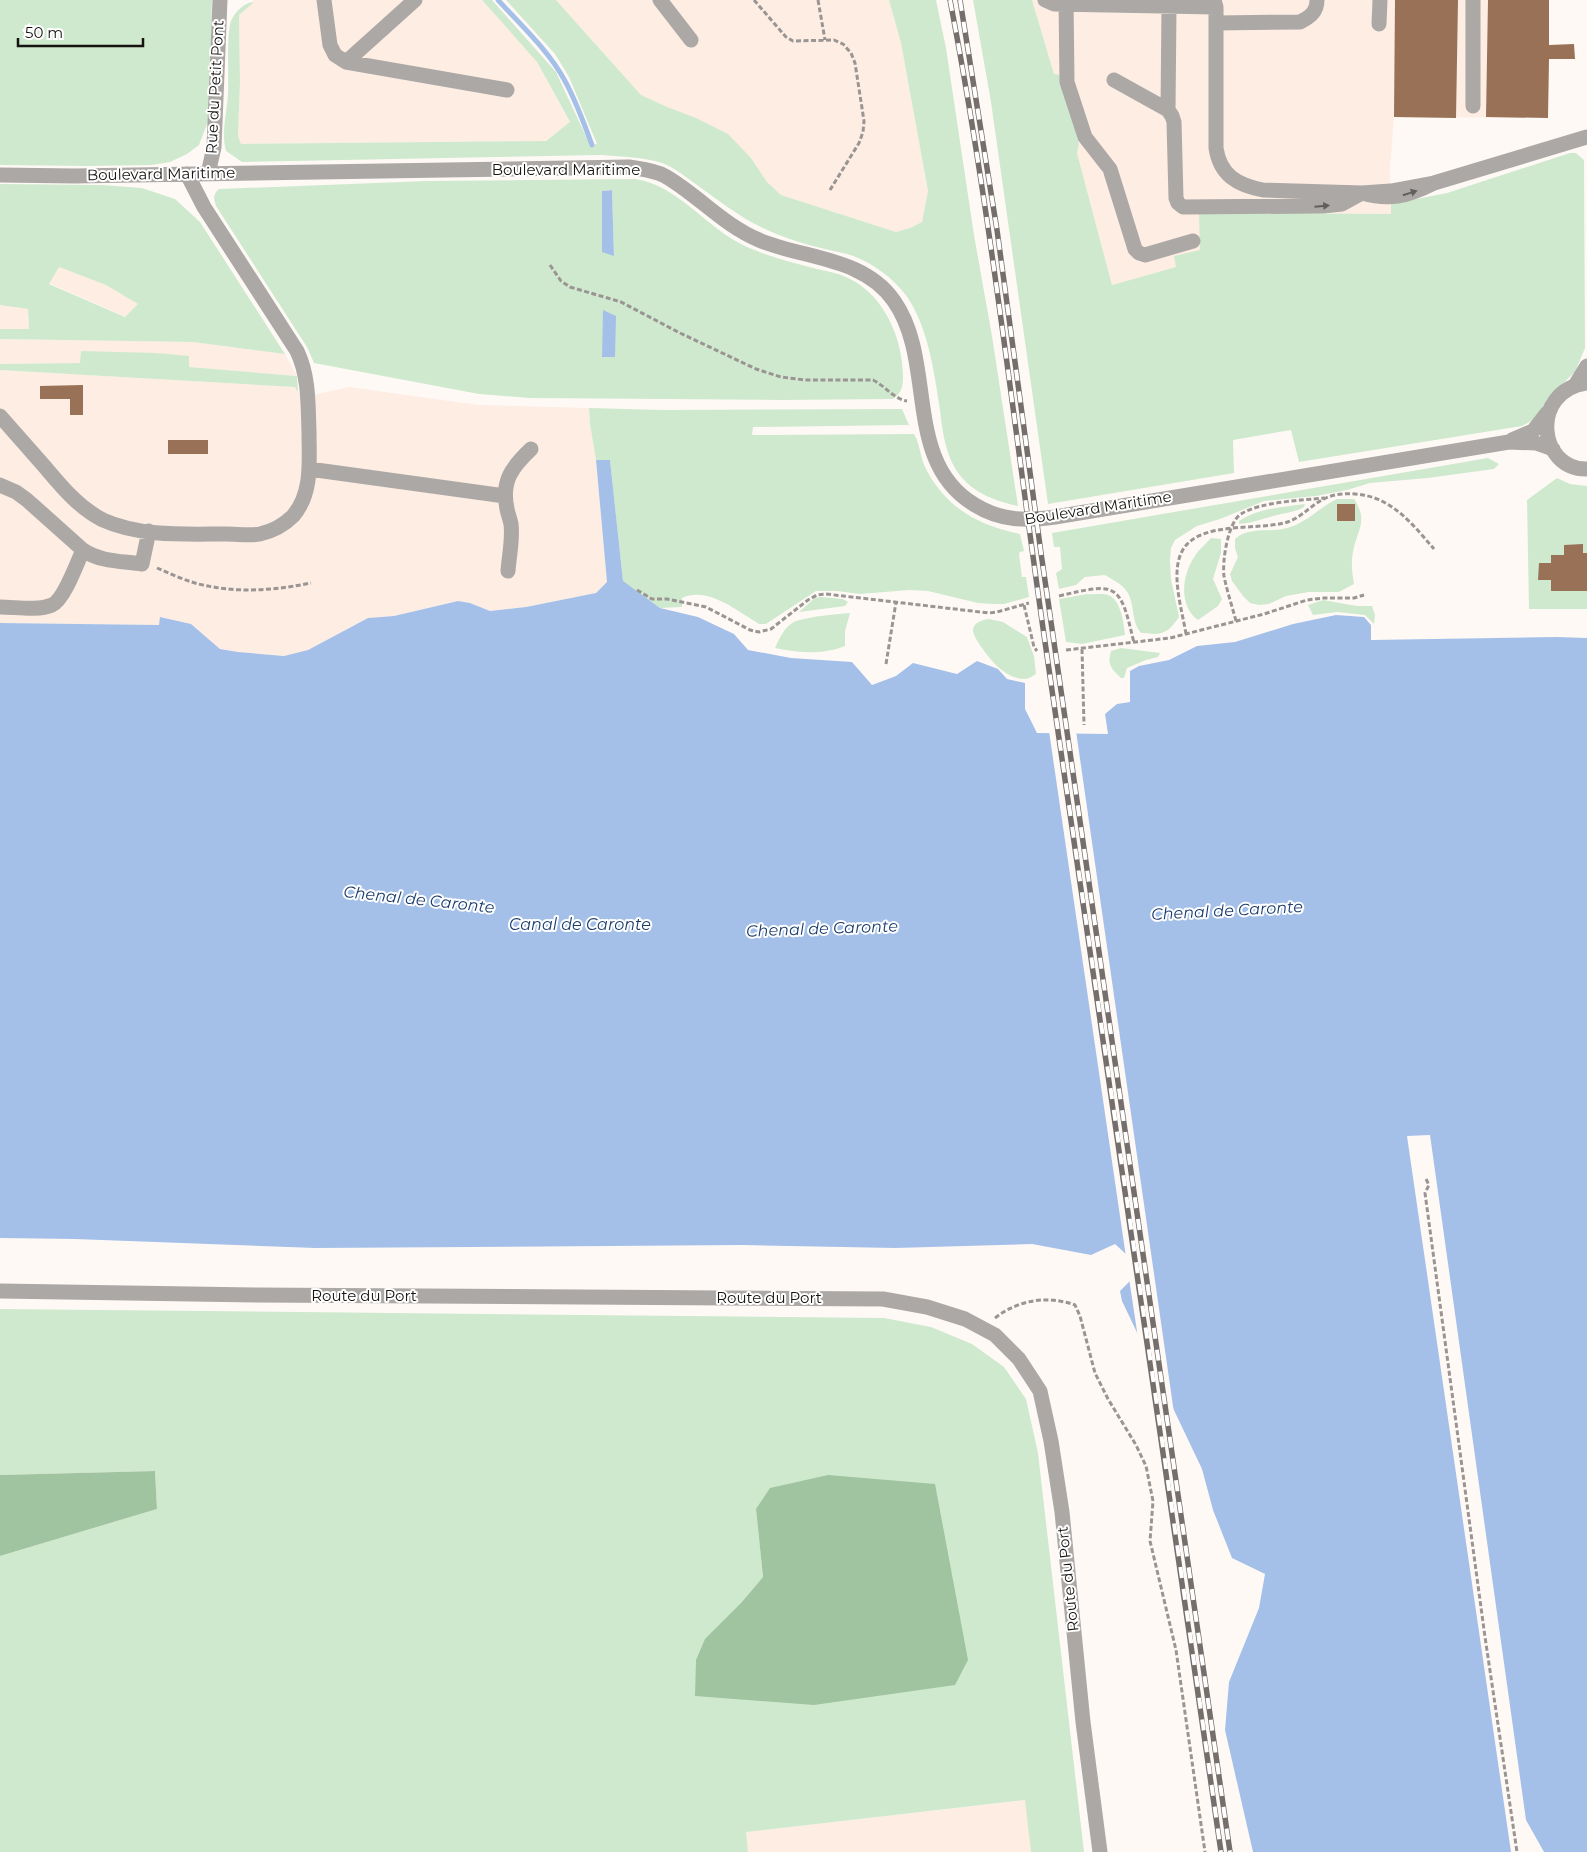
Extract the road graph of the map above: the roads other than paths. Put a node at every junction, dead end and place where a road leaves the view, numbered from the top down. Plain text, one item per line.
1 (220, 0) edge
2 (324, 0) edge
3 (415, 0) edge
4 (660, 0) edge
5 (1045, 0) edge
6 (1317, 0) edge
7 (1380, 0) edge
8 (1473, 0) edge
9 (1066, 2) edge
10 (1114, 3) edge
11 (1215, 4) edge
12 (1169, 7) junction
13 (1216, 23) junction
14 (1379, 24) dead end
15 (691, 40) dead end
16 (346, 62) junction
17 (1114, 80) dead end
18 (507, 90) dead end
19 (1473, 106) dead end
20 (1168, 110) junction
21 (1587, 137) edge
22 (187, 174) junction
23 (208, 174) junction
24 (0, 175) edge
25 (1280, 191) junction
26 (1362, 193) junction
27 (1280, 207) junction
28 (1193, 241) dead end
29 (1587, 366) edge
30 (1581, 383) edge
31 (1548, 413) junction
32 (0, 416) edge
33 (1509, 442) junction
34 (531, 449) dead end
35 (1553, 450) junction
36 (309, 469) junction
37 (1587, 469) edge
38 (0, 485) edge
39 (505, 496) junction
40 (149, 531) junction
41 (83, 550) junction
42 (508, 571) dead end
43 (0, 607) edge
44 (0, 1291) edge
45 (1100, 1852) edge

1 - 23 street, Rue du Petit Pont
2 - 16 street
3 - 16 street
4 - 15 street
5 - 9 street
6 - 13 street
7 - 14 street
8 - 19 street
9 - 10 street
9 - 28 street
10 - 12 street
11 - 12 street
11 - 13 street
12 - 20 street
13 - 25 street
16 - 18 street
17 - 20 street
20 - 27 street
21 - 26 street
22 - 23 street, Boulevard Maritime
22 - 24 street, Boulevard Maritime
22 - 36 street
23 - 33 street, Boulevard Maritime
25 - 26 street
25 - 27 street
27 -> 26 street
29 - 30 street
30 - 31 street, Boulevard Maritime
31 - 33 street, Boulevard Maritime
31 - 35 street
32 - 40 street
33 - 35 street, Boulevard Maritime
34 - 39 street
35 - 37 street
36 - 39 street
36 - 40 street
38 - 41 street
39 - 42 street
40 - 41 street
41 - 43 street
44 - 45 street, Route du Port

